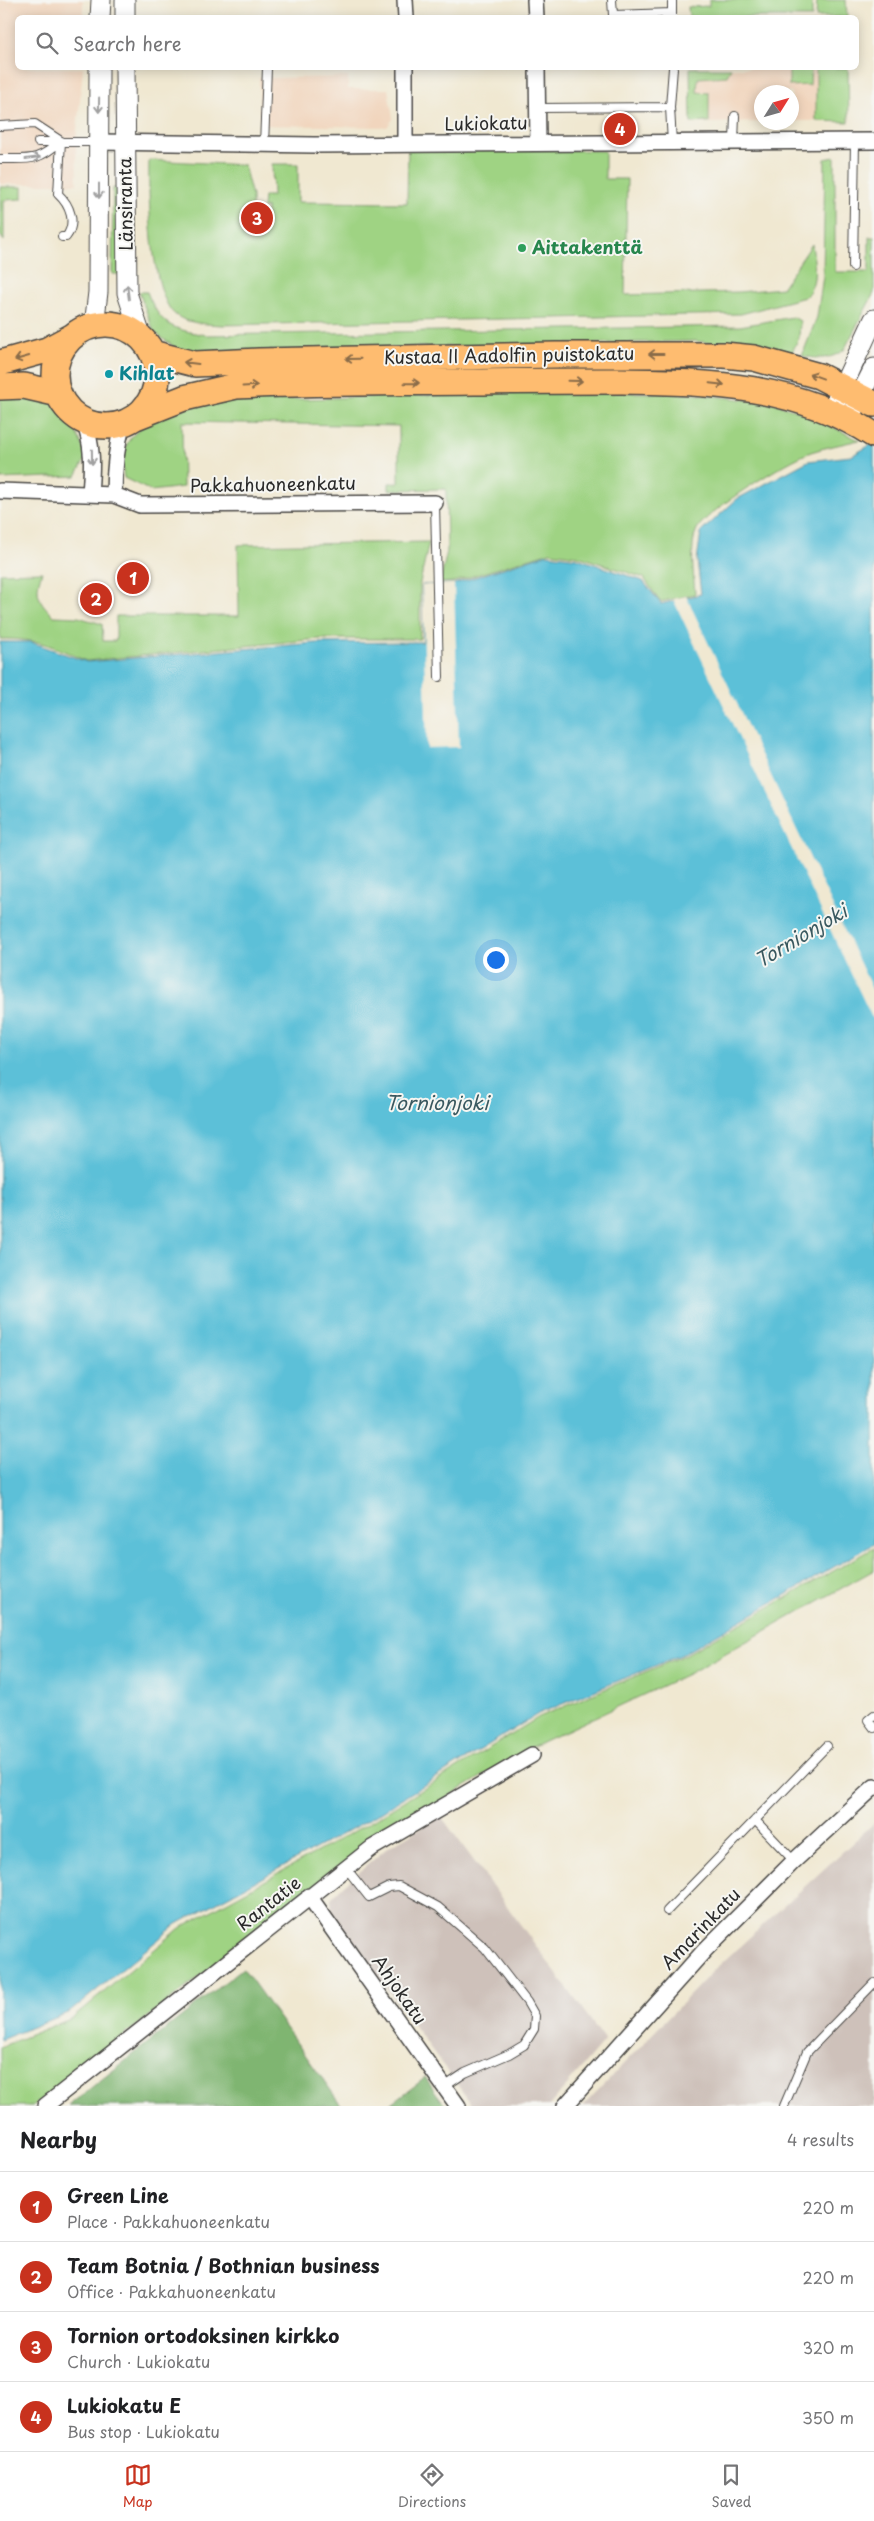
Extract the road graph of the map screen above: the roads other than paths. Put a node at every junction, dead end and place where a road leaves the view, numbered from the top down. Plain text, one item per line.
1 (100, 0) edge
2 (125, 0) edge
3 (405, 0) edge
4 (536, 0) edge
5 (612, 0) edge
6 (672, 0) edge
7 (100, 15) edge
8 (125, 15) edge
9 (406, 15) edge
10 (536, 15) edge
11 (672, 15) edge
12 (99, 70) edge
13 (126, 70) edge
14 (267, 70) edge
15 (405, 70) edge
16 (537, 70) edge
17 (673, 70) edge
18 (670, 107) junction
19 (537, 108) junction
20 (734, 116) dead end
21 (0, 126) edge
22 (855, 140) junction
23 (61, 141) junction
24 (874, 141) edge
25 (38, 142) dead end
26 (98, 142) junction
27 (126, 142) junction
28 (538, 142) junction
29 (734, 142) junction
30 (672, 143) junction
31 (405, 144) junction
32 (264, 145) junction
33 (0, 159) edge
34 (62, 237) dead end
35 (853, 267) dead end
36 (874, 319) edge
37 (84, 330) junction
38 (147, 346) junction
39 (0, 363) edge
40 (874, 368) edge
41 (0, 387) edge
42 (59, 394) junction
43 (859, 396) edge
44 (840, 417) junction
45 (83, 420) junction
46 (129, 420) junction
47 (872, 434) edge
48 (0, 491) edge
49 (90, 494) junction
50 (114, 495) junction
51 (434, 503) joint
52 (439, 677) dead end
53 (874, 1715) edge
54 (874, 1728) edge
55 (827, 1746) dead end
56 (532, 1755) dead end
57 (874, 1786) edge
58 (756, 1820) junction
59 (794, 1861) junction
60 (346, 1868) junction
61 (309, 1896) junction
62 (667, 1910) dead end
63 (874, 1983) edge
64 (444, 2087) junction
65 (44, 2106) edge
66 (458, 2106) edge
67 (566, 2106) edge
68 (784, 2106) edge

1 - 7 street
2 - 8 street
3 - 9 street
4 - 10 street
5 - 11 lane
6 - 11 lane
12 -> 26 street, Länsiranta
13 - 27 street, Länsiranta
14 - 32 lane
15 - 31 street
16 - 19 street
17 - 18 lane
18 - 19 lane
18 - 30 lane
19 - 28 street
20 - 29 lane
21 - 23 lane
22 - 24 street, Lukiokatu
22 - 29 street, Lukiokatu
22 - 35 lane
23 - 25 lane
23 - 26 lane
33 -> 23 lane
23 - 34 lane
26 - 27 street, Lukiokatu
26 -> 37 street, Länsiranta
27 - 32 street, Lukiokatu
38 -> 27 street, Länsiranta
28 - 30 street, Lukiokatu
28 - 31 street, Lukiokatu
29 - 30 street, Lukiokatu
31 - 32 street, Lukiokatu
36 - 43 street
37 - 38 highway
37 -> 39 highway
37 - 42 highway
43 -> 38 highway, Kustaa II Aadolfin puistokatu
38 - 46 highway
40 - 43 street
41 - 42 highway
42 - 45 highway
43 - 44 street
46 -> 44 highway, Kustaa II Aadolfin puistokatu
44 - 47 highway, Kustaa II Aadolfin puistokatu
45 - 46 highway
45 -> 49 street
46 - 50 street
48 - 49 street, Pakkahuoneenkatu
49 - 50 street, Pakkahuoneenkatu
50 - 51 street, Pakkahuoneenkatu
51 - 52 lane
53 - 54 lane
55 - 58 lane
56 - 60 street, Rantatie
57 - 59 street, Amarinkatu
58 - 59 lane
58 - 62 lane
59 - 67 street, Amarinkatu
60 - 61 street, Rantatie
60 - 64 lane
61 - 64 street, Ahjokatu
61 - 65 street, Rantatie
63 - 68 lane
64 - 66 street, Ahjokatu

